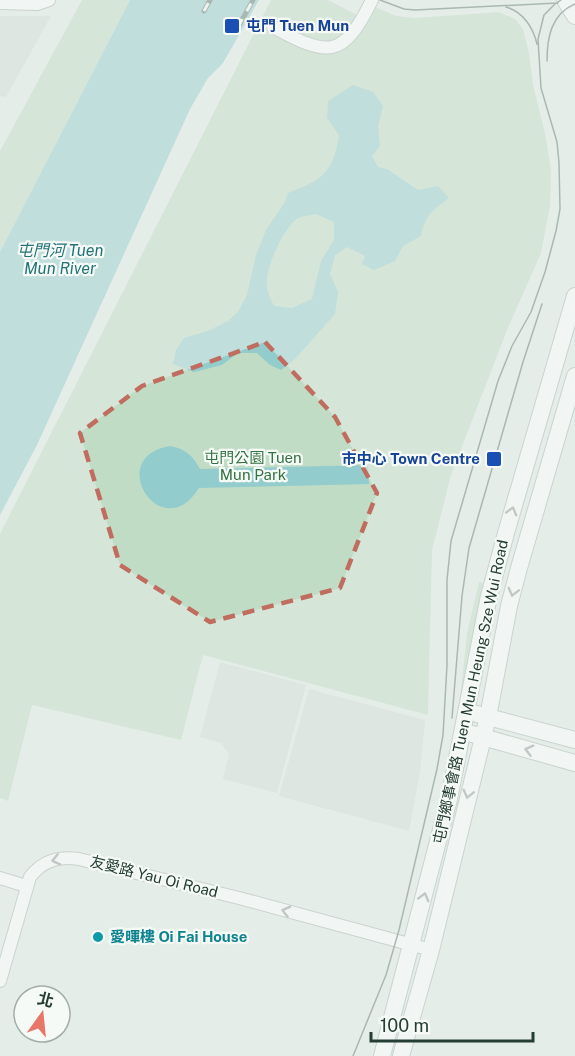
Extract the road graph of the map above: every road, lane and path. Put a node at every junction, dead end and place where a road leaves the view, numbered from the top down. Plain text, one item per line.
1 (49, 0) edge
2 (372, 0) edge
3 (565, 0) edge
4 (0, 3) edge
5 (575, 16) edge
6 (273, 27) dead end
7 (575, 296) edge
8 (575, 376) edge
9 (466, 712) junction
10 (488, 717) junction
11 (463, 732) junction
12 (482, 737) junction
13 (575, 740) edge
14 (575, 763) edge
15 (0, 878) edge
16 (26, 886) junction
17 (387, 938) junction
18 (412, 945) junction
19 (430, 950) junction
20 (404, 975) junction
21 (0, 981) edge
22 (382, 1056) edge
23 (401, 1056) edge

1 - 4 street
2 - 6 street
3 - 5 main road
9 -> 7 main road, 屯門鄉事會路 Tuen Mun Heung Sze Wui Road
8 -> 10 main road, 屯門鄉事會路 Tuen Mun Heung Sze Wui Road
9 - 10 main road
9 - 11 main road, 屯門鄉事會路 Tuen Mun Heung Sze Wui Road
10 - 12 main road, 屯門鄉事會路 Tuen Mun Heung Sze Wui Road
10 - 13 main road
11 - 12 main road
18 -> 11 main road, 屯門鄉事會路 Tuen Mun Heung Sze Wui Road
14 -> 12 main road
12 -> 19 main road, 屯門鄉事會路 Tuen Mun Heung Sze Wui Road
15 - 16 street
17 -> 16 street, 友愛路 Yau Oi Road
16 - 21 street, 友愛路 Yau Oi Road
17 - 18 street, 友愛路 Yau Oi Road
17 - 20 street
18 - 19 street, 友愛路 Yau Oi Road
18 - 20 main road, 屯門鄉事會路 Tuen Mun Heung Sze Wui Road
19 - 23 main road, 屯門鄉事會路 Tuen Mun Heung Sze Wui Road
20 - 22 main road, 屯門鄉事會路 Tuen Mun Heung Sze Wui Road

